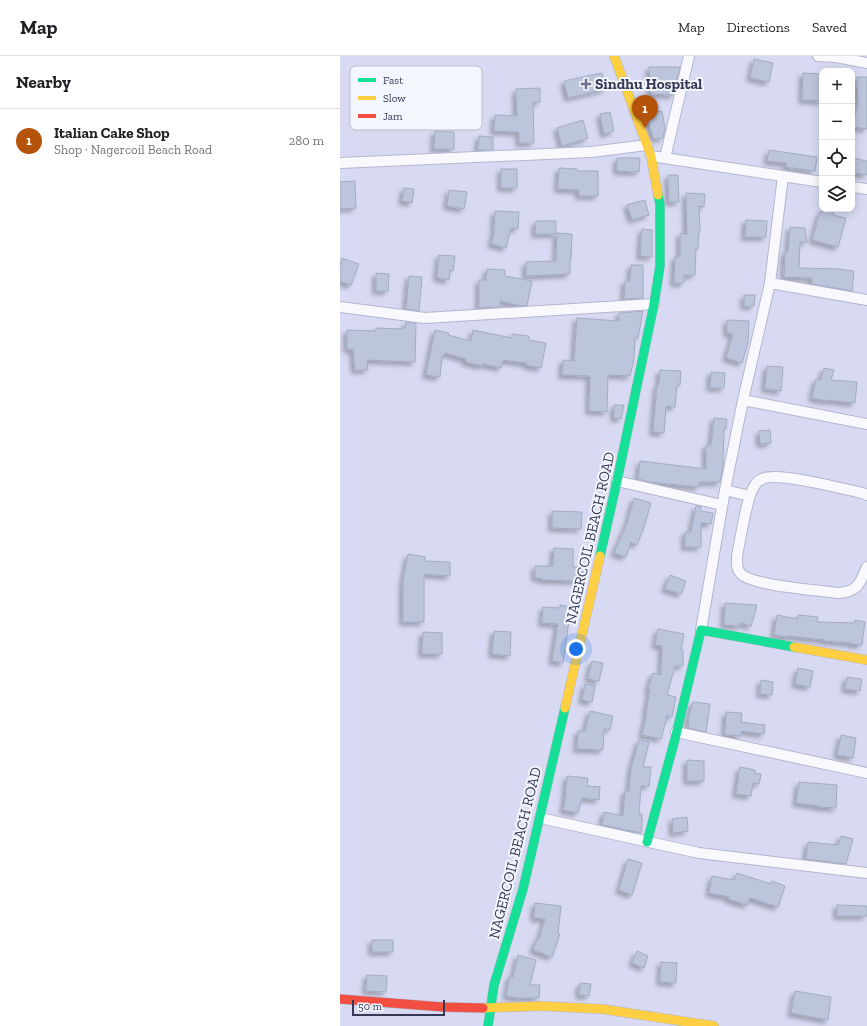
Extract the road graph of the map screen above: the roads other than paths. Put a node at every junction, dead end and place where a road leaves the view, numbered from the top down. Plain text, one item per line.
1 (614, 56) edge
2 (689, 56) edge
3 (818, 56) edge
4 (867, 63) edge
5 (647, 145) junction
6 (650, 156) junction
7 (665, 158) junction
8 (340, 162) edge
9 (783, 176) junction
10 (819, 182) edge
11 (855, 187) edge
12 (867, 189) edge
13 (770, 283) junction
14 (867, 300) edge
15 (654, 304) junction
16 (340, 307) edge
17 (743, 400) junction
18 (867, 424) edge
19 (617, 481) junction
20 (725, 490) junction
21 (867, 495) edge
22 (750, 496) junction
23 (722, 505) junction
24 (867, 567) edge
25 (700, 630) junction
26 (867, 660) edge
27 (676, 732) junction
28 (867, 773) edge
29 (540, 818) junction
30 (647, 842) junction
31 (867, 873) edge
32 (340, 999) edge
33 (490, 1008) junction
34 (488, 1026) edge
35 (714, 1026) edge

1 - 5 main road, NAGERCOIL BEACH ROAD
2 - 7 street
3 - 4 street
5 - 6 main road, NAGERCOIL BEACH ROAD
5 - 8 street
6 - 7 street
6 - 15 main road, NAGERCOIL BEACH ROAD
7 - 9 street
9 - 10 street
9 - 13 street
11 - 12 street
13 - 14 street
13 - 17 street
15 - 16 street
15 - 19 main road, NAGERCOIL BEACH ROAD
17 - 18 street
17 - 20 street
19 - 23 street
19 - 29 main road, NAGERCOIL BEACH ROAD
20 - 22 street
20 - 23 street
21 - 22 street
22 - 24 street
23 - 25 street
25 - 26 main road
25 - 27 main road
27 - 28 street
27 - 30 main road
29 - 30 street
29 - 33 main road, NAGERCOIL BEACH ROAD
30 - 31 street
32 - 33 main road
33 - 34 main road, NAGERCOIL BEACH ROAD
33 - 35 main road

